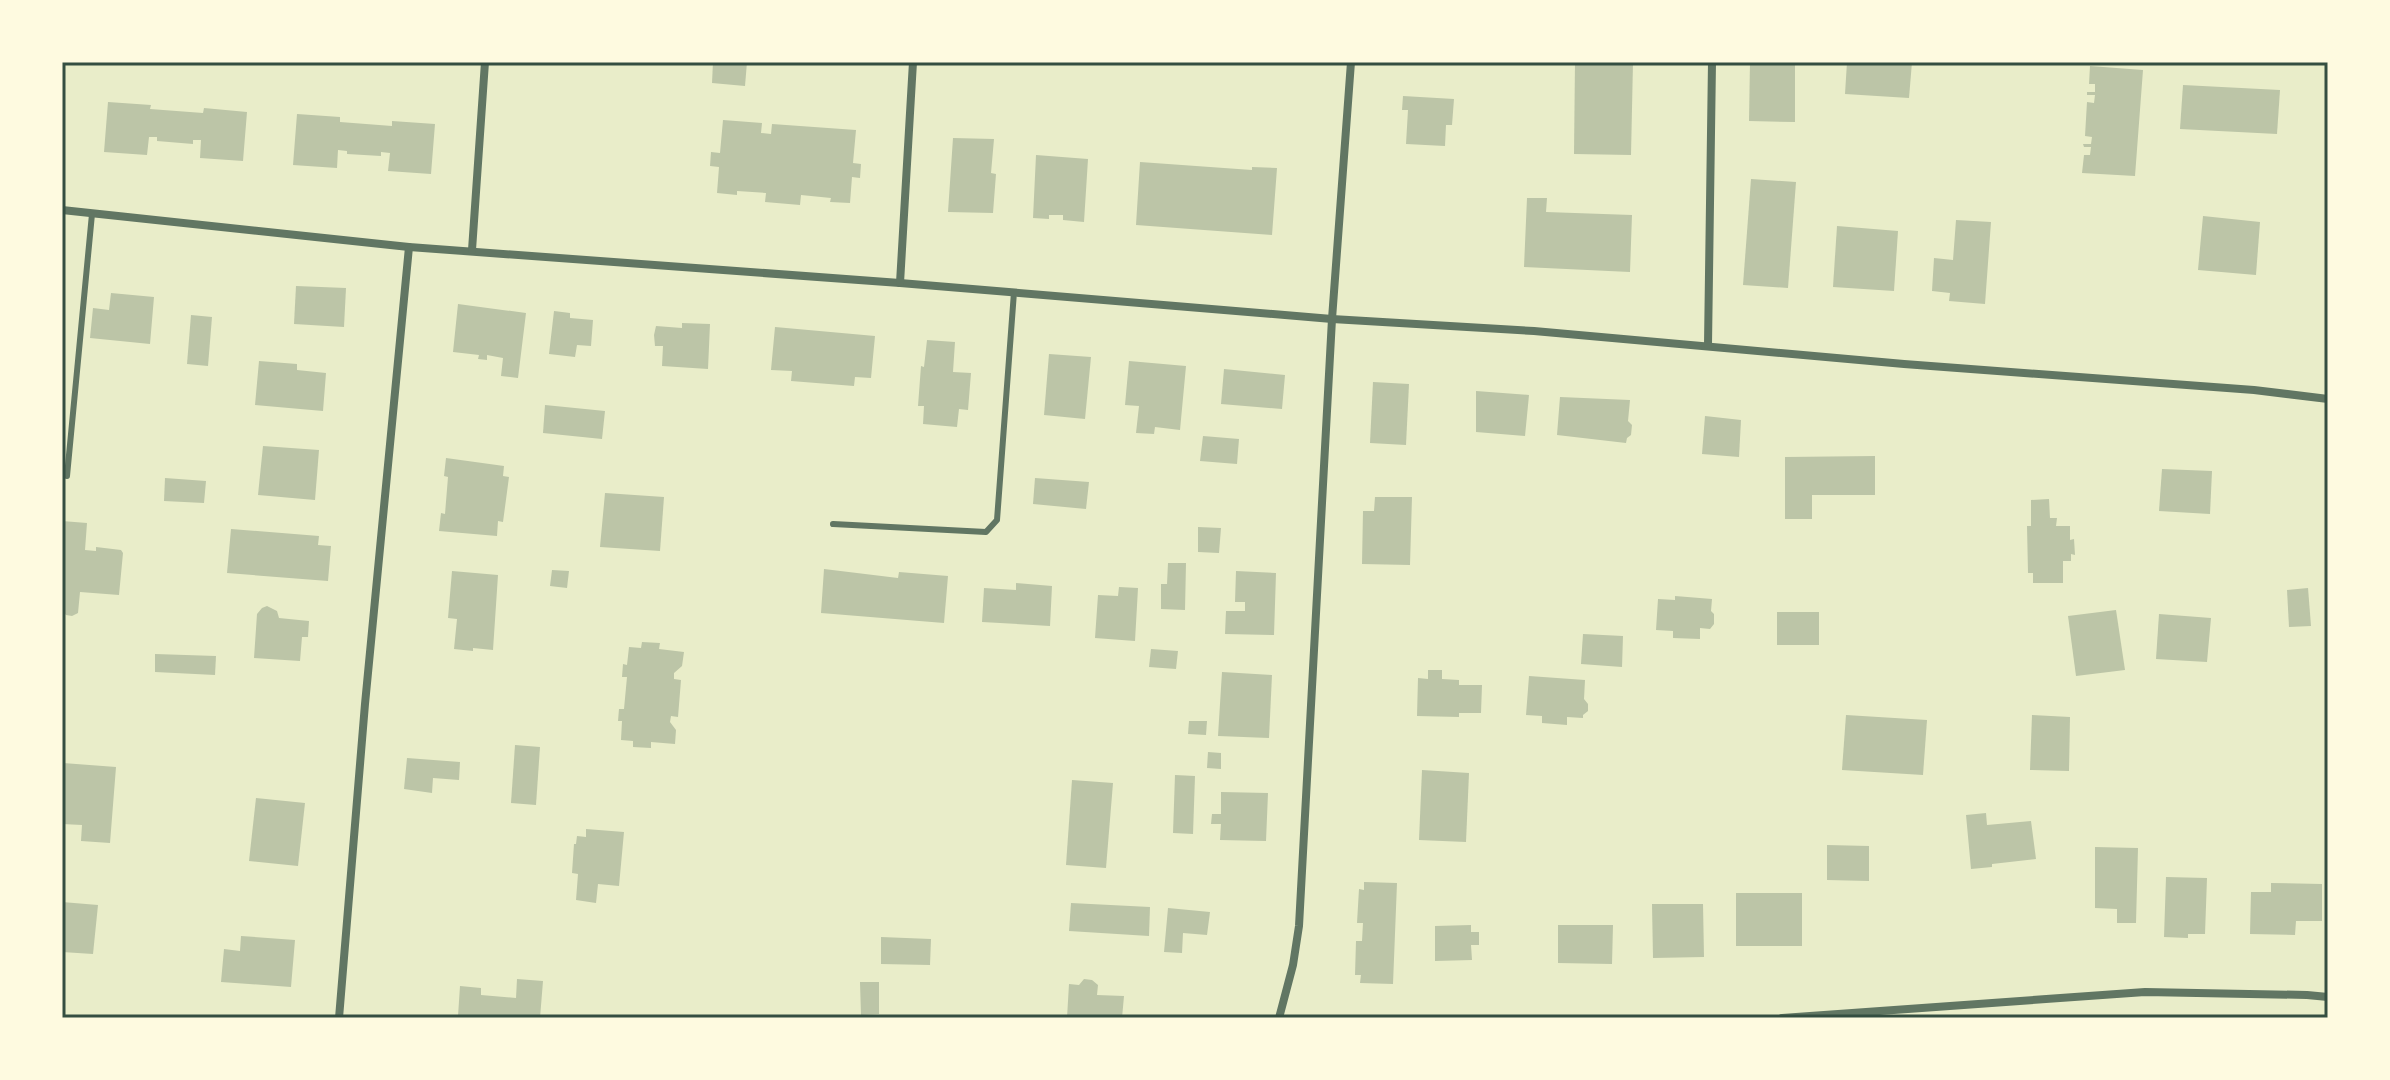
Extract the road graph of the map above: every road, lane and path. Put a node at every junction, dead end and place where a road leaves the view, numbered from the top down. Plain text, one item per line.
1 (485, 62) edge
2 (913, 62) edge
3 (1351, 62) edge
4 (1712, 62) edge
5 (62, 210) edge
6 (92, 214) junction
7 (409, 247) junction
8 (472, 250) junction
9 (900, 283) junction
10 (1014, 292) junction
11 (1332, 319) junction
12 (1708, 345) junction
13 (2328, 399) edge
14 (67, 476) dead end
15 (833, 524) dead end
16 (2328, 997) edge
17 (339, 1018) edge
18 (1279, 1018) edge
19 (1782, 1018) edge

1 - 8 street
2 - 9 street
3 - 11 street
4 - 12 street
5 - 6 street
6 - 7 street
6 - 14 lane
7 - 8 street
7 - 17 street
8 - 9 street
9 - 10 street
10 - 11 street
10 - 15 lane
11 - 12 street
11 - 18 street
12 - 13 street
16 - 19 street

